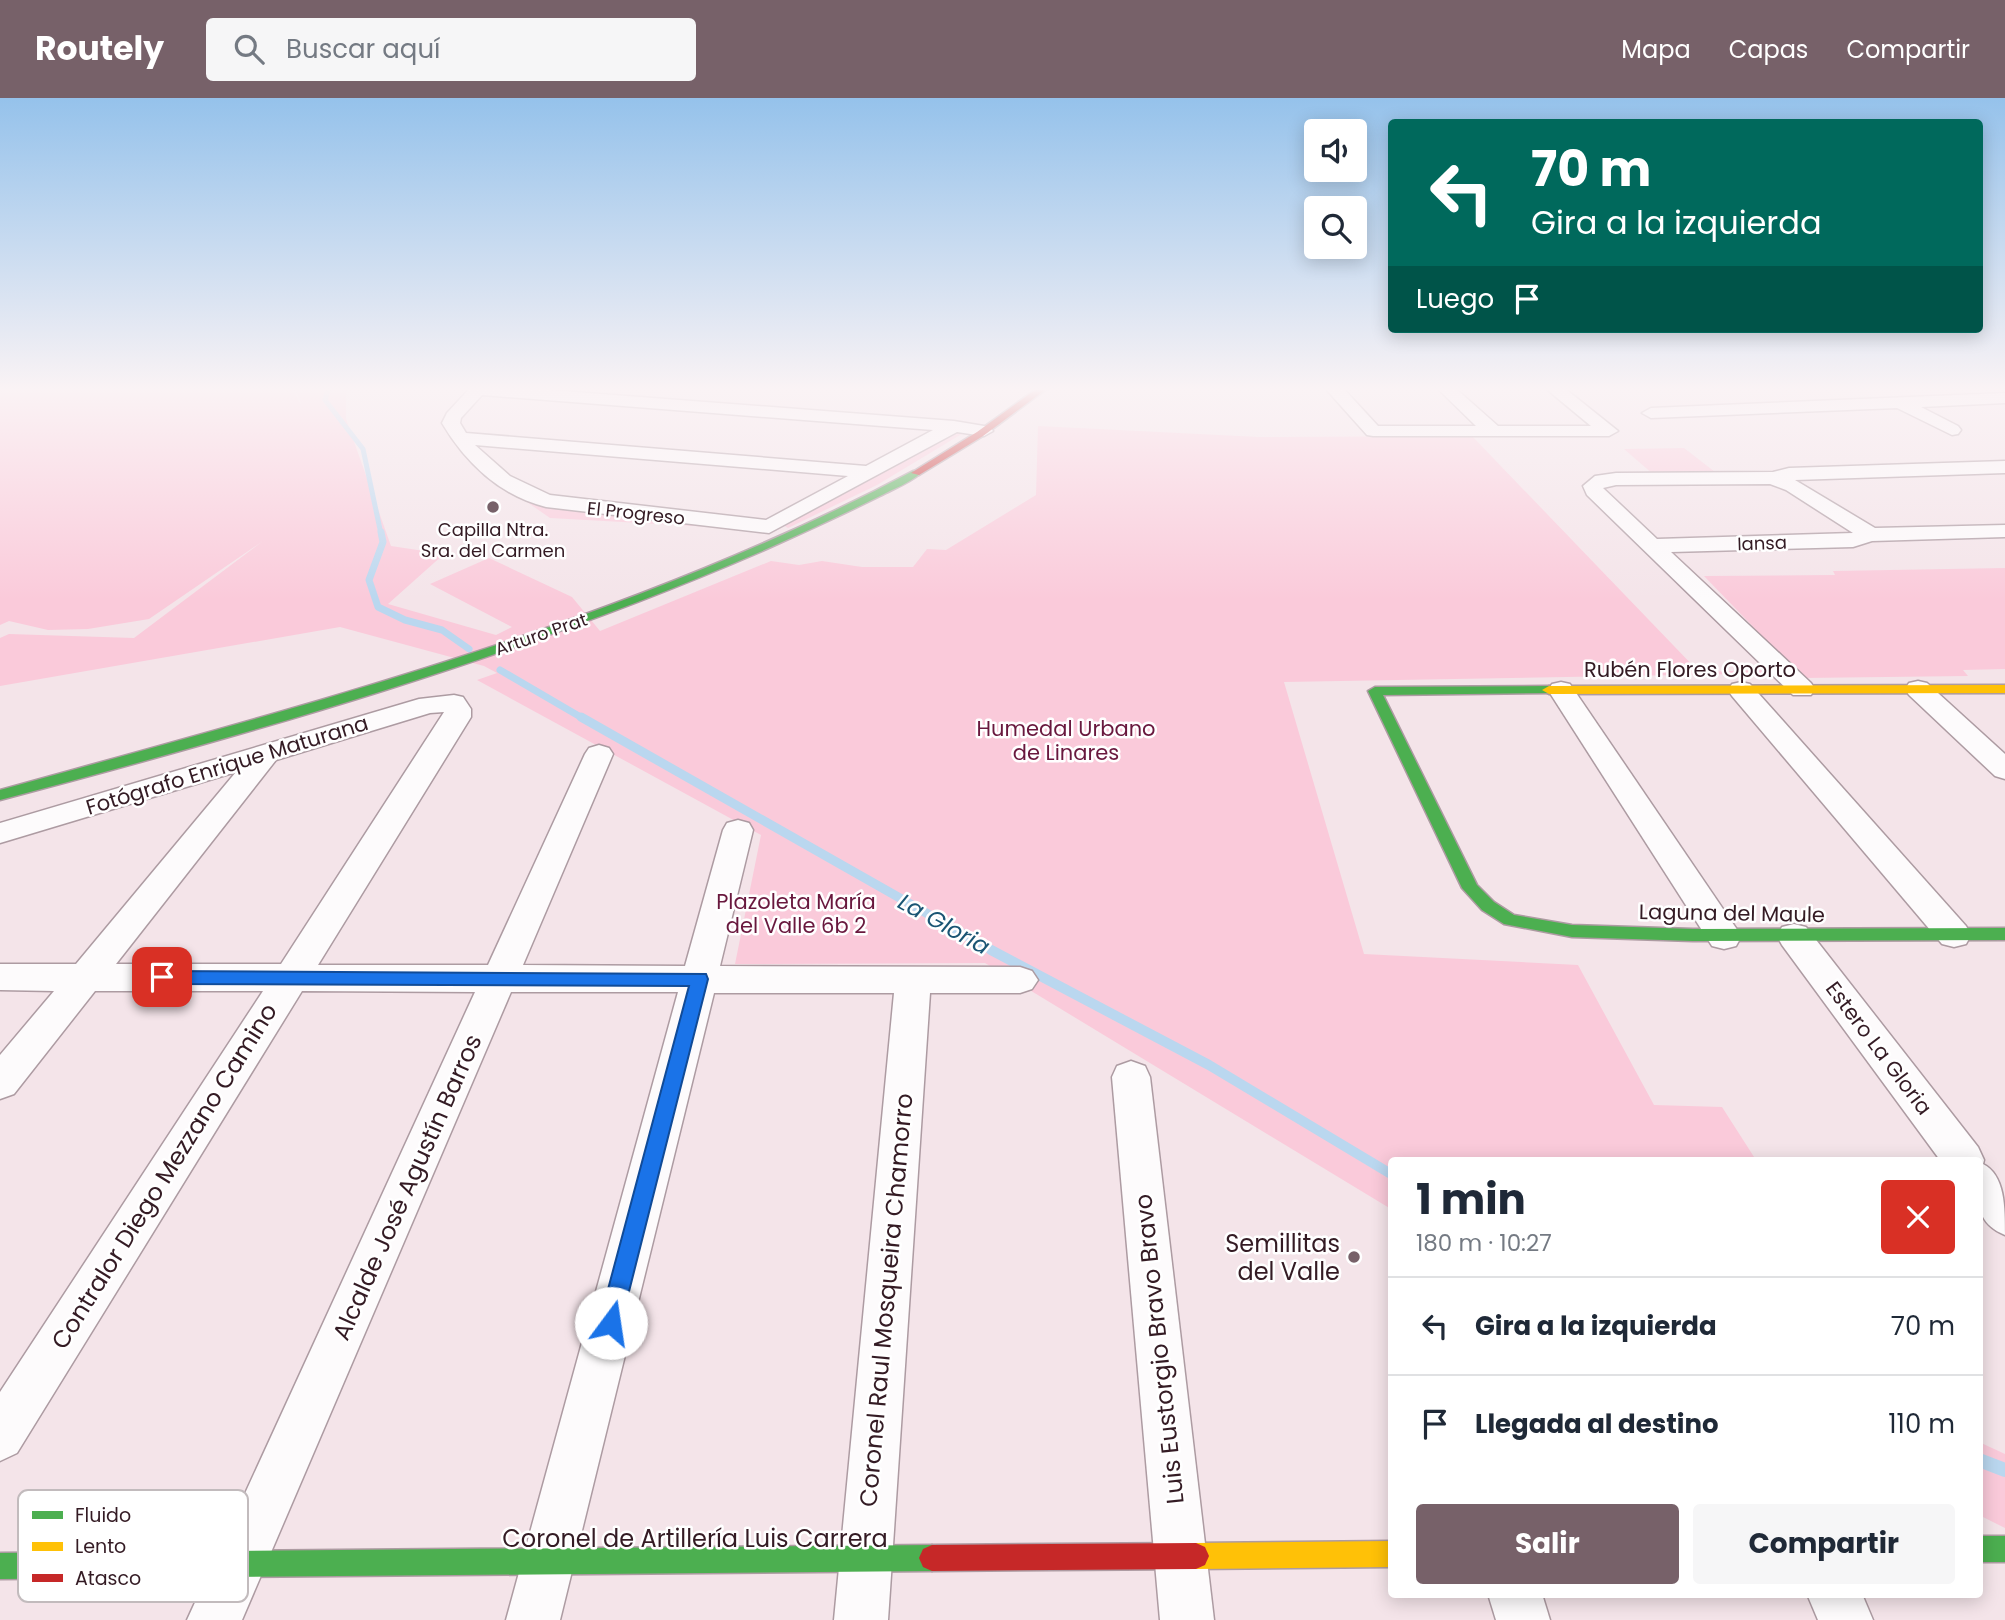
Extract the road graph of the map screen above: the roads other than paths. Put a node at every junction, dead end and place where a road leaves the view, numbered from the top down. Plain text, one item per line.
1 (478, 458) edge
2 (701, 458) edge
3 (895, 458) edge
4 (941, 458) edge
5 (2005, 467) edge
6 (869, 472) junction
7 (1773, 478) junction
8 (2005, 531) edge
9 (1871, 535) junction
10 (1652, 546) junction
11 (1917, 689) junction
12 (2005, 689) edge
13 (1561, 690) junction
14 (1741, 690) junction
15 (1802, 690) junction
16 (454, 703) joint
17 (599, 754) dead end
18 (265, 755) junction
19 (2005, 771) edge
20 (0, 795) edge
21 (13, 829) edge
22 (738, 830) dead end
23 (0, 854) edge
24 (1470, 888) joint
25 (2005, 934) edge
26 (1954, 935) junction
27 (1794, 936) junction
28 (1724, 937) junction
29 (0, 977) edge
30 (86, 977) junction
31 (288, 978) junction
32 (500, 978) junction
33 (699, 979) junction
34 (913, 980) junction
35 (1020, 980) dead end
36 (1131, 1077) dead end
37 (0, 1083) edge
38 (1962, 1157) edge
39 (1983, 1186) edge
40 (2005, 1215) edge
41 (0, 1436) edge
42 (248, 1539) edge
43 (1983, 1549) edge
44 (2005, 1549) edge
45 (1388, 1555) edge
46 (1181, 1557) junction
47 (865, 1559) junction
48 (549, 1561) junction
49 (248, 1564) edge
50 (0, 1566) edge
51 (18, 1566) edge
52 (1516, 1598) edge
53 (1836, 1598) edge
54 (221, 1602) edge
55 (214, 1620) edge
56 (533, 1620) edge
57 (860, 1620) edge
58 (1187, 1620) edge
59 (1523, 1620) edge
60 (1846, 1620) edge

1 - 6 street, El Progreso
2 - 6 street
3 - 6 street
4 - 20 street, Arturo Prat
5 - 7 street
7 - 9 street
7 - 10 street
8 - 9 street, Iansa
9 - 10 street, Iansa
10 - 15 street
11 - 12 street, Rubén Flores Oporto
11 - 15 street, Rubén Flores Oporto
11 - 19 street
13 - 14 street, Rubén Flores Oporto
13 - 24 street, Rubén Flores Oporto
13 - 28 street
14 - 15 street, Rubén Flores Oporto
14 - 26 street
16 - 18 street, Fotógrafo Enrique Maturana
16 - 31 street, Contralor Diego Mezzano Camino
17 - 32 street, Alcalde José Agustín Barros
18 - 21 street, Fotógrafo Enrique Maturana
18 - 30 street
21 - 23 street
22 - 33 street
24 - 28 street, Laguna del Maule
25 - 26 street, Laguna del Maule
26 - 27 street, Laguna del Maule
27 - 28 street, Laguna del Maule
27 - 38 street, Estero La Gloria
29 - 30 street
30 - 31 street
30 - 37 street
31 - 32 street
31 - 41 street, Contralor Diego Mezzano Camino
32 - 33 street
32 - 42 street, Alcalde José Agustín Barros
33 - 34 street
33 - 48 street
34 - 35 street
34 - 47 street, Coronel Raul Mosqueira Chamorro
36 - 46 street, Luis Eustorgio Bravo Bravo
39 - 40 street
43 - 44 street
45 - 46 street, Coronel de Artillería Luis Carrera
46 - 47 street, Coronel de Artillería Luis Carrera
46 - 58 street, Luis Eustorgio Bravo Bravo
47 - 48 street, Coronel de Artillería Luis Carrera
47 - 57 street, Coronel Raul Mosqueira Chamorro
48 - 49 street, Coronel de Artillería Luis Carrera
48 - 56 street
50 - 51 street, Coronel de Artillería Luis Carrera
52 - 59 street
53 - 60 street
54 - 55 street, Alcalde José Agustín Barros

